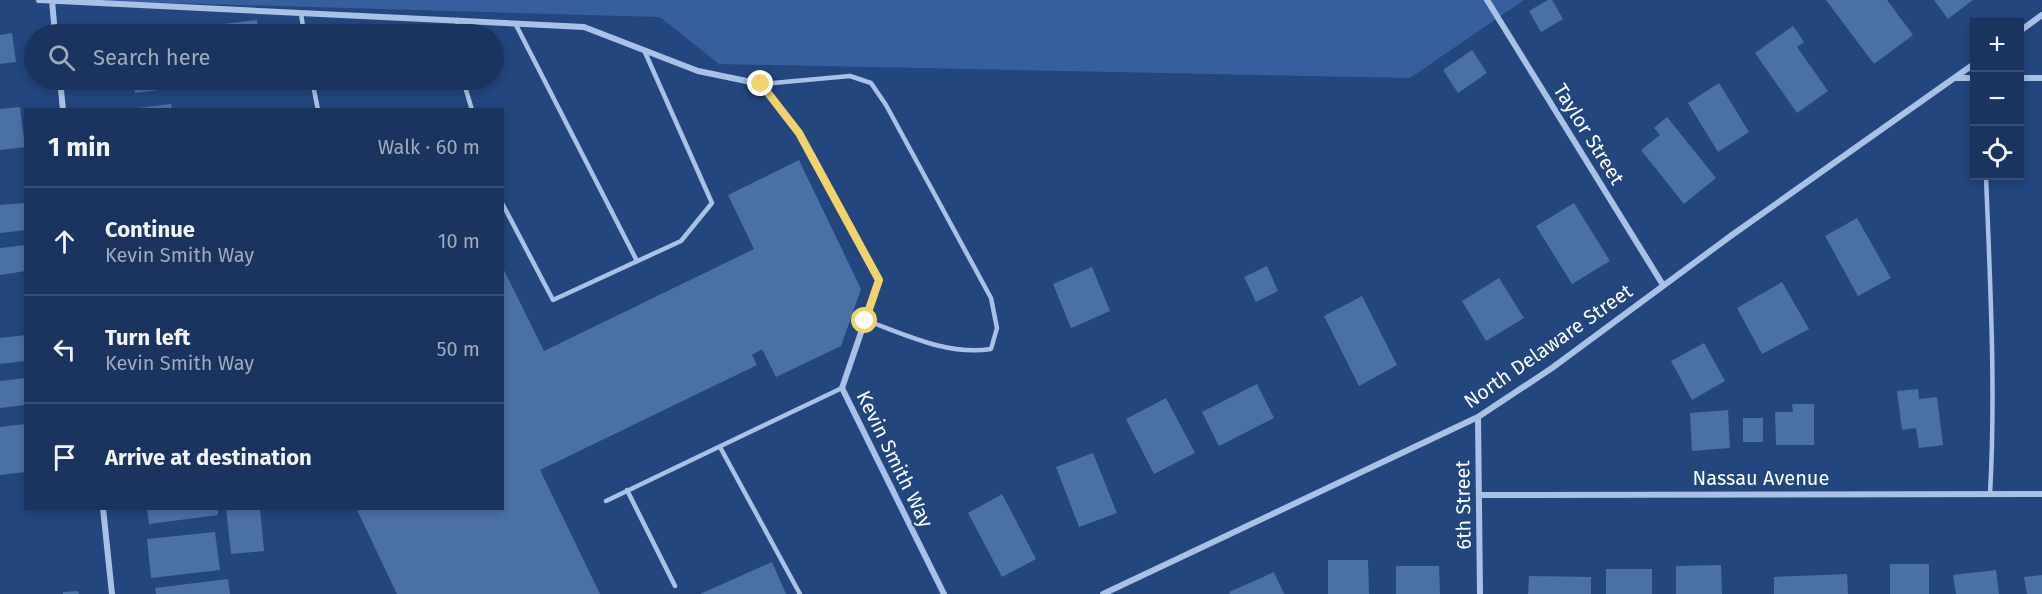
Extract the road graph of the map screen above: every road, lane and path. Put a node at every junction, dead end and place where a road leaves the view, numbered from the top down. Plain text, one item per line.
1 (39, 0) edge
2 (1487, 0) edge
3 (52, 1) edge
4 (301, 13) junction
5 (2042, 15) edge
6 (457, 21) junction
7 (514, 23) junction
8 (54, 24) edge
9 (303, 24) edge
10 (457, 24) edge
11 (2024, 28) edge
12 (644, 50) junction
13 (1970, 67) edge
14 (1956, 78) junction
15 (1970, 78) edge
16 (2024, 78) edge
17 (2042, 78) edge
18 (761, 84) junction
19 (61, 90) edge
20 (314, 90) edge
21 (467, 90) edge
22 (63, 108) edge
23 (318, 108) edge
24 (471, 108) edge
25 (1986, 180) edge
26 (504, 207) edge
27 (637, 261) junction
28 (1664, 285) junction
29 (865, 321) junction
30 (842, 388) junction
31 (1478, 417) junction
32 (720, 447) junction
33 (627, 490) junction
34 (1990, 494) junction
35 (2042, 494) edge
36 (1479, 495) junction
37 (606, 501) dead end
38 (103, 510) edge
39 (675, 586) dead end
40 (112, 594) edge
41 (800, 594) edge
42 (944, 594) edge
43 (1103, 594) edge
44 (1480, 594) edge

1 - 3 street
2 - 28 street, Taylor Street
3 - 4 street
3 - 8 street
4 - 6 street
4 - 9 lane
5 - 11 street
6 - 7 street
6 - 10 lane
7 - 12 street
7 - 27 lane
12 - 18 street
12 - 27 lane
13 - 14 street, North Delaware Street
14 - 15 street
14 - 28 street, North Delaware Street
16 - 17 street
18 - 29 street, Kevin Smith Way
18 - 29 lane
19 - 22 street
20 - 23 lane
21 - 24 lane
25 - 34 lane
26 - 27 lane
28 - 31 street, North Delaware Street
29 - 30 street, Kevin Smith Way
30 - 32 lane
30 - 42 street, Kevin Smith Way
31 - 36 street, 6th Street
31 - 43 street, North Delaware Street
32 - 33 lane
32 - 41 lane
33 - 37 lane
33 - 39 lane
34 - 35 street, Nassau Avenue
34 - 36 street, Nassau Avenue
36 - 44 street, 6th Street
38 - 40 street

